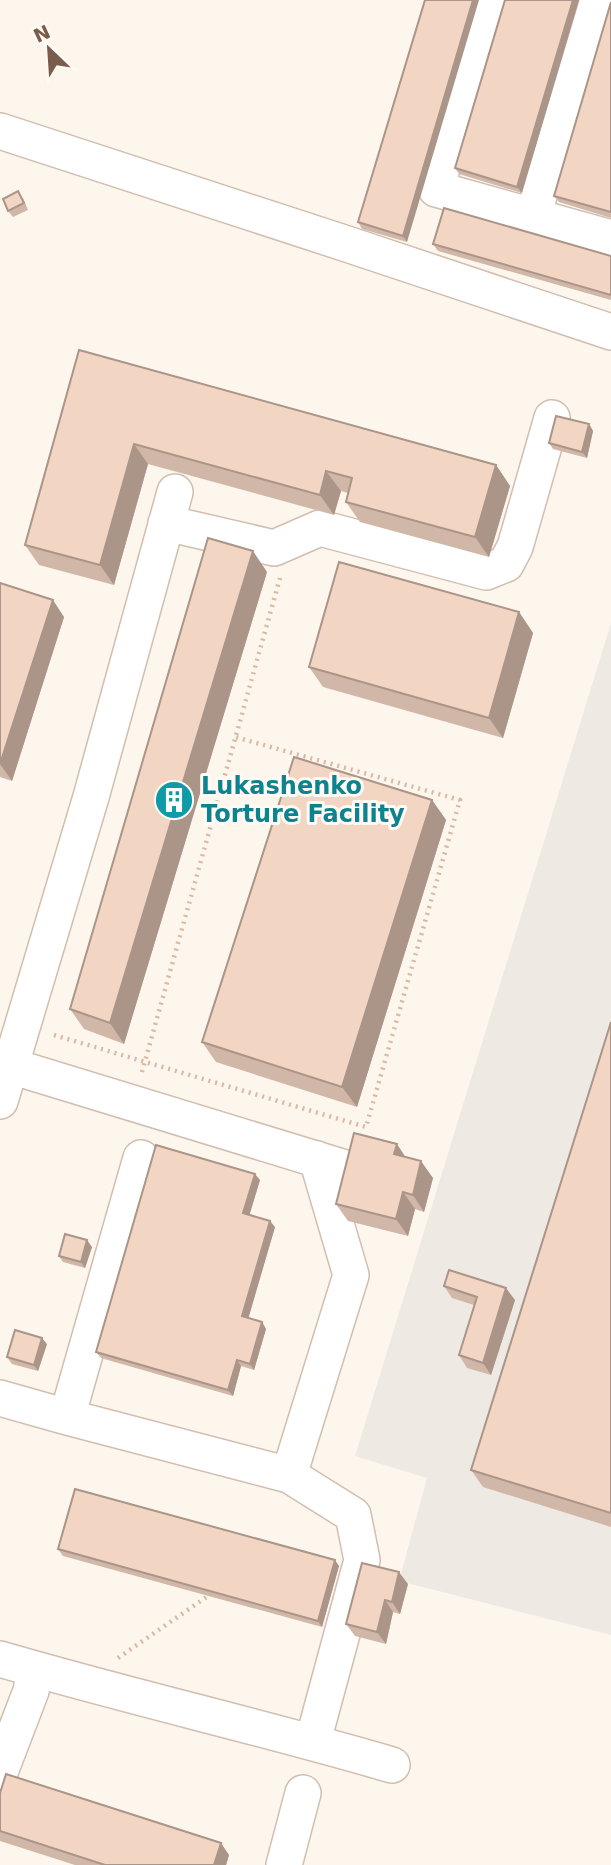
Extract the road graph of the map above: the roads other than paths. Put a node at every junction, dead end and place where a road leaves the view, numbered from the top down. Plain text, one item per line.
1 (492, 0) edge
2 (598, 0) edge
3 (0, 131) edge
4 (533, 216) junction
5 (611, 238) edge
6 (611, 332) edge
7 (552, 418) edge
8 (11, 1066) junction
9 (0, 1101) edge
10 (141, 1158) dead end
11 (0, 1398) edge
12 (66, 1417) junction
13 (289, 1475) junction
14 (0, 1659) edge
15 (35, 1669) junction
16 (313, 1741) junction
17 (392, 1765) dead end
18 (0, 1772) edge
19 (303, 1793) dead end
20 (284, 1865) edge

1 - 4 lane
2 - 4 lane
3 - 6 lane
4 - 5 lane
7 - 8 lane
8 - 9 lane
8 - 13 lane
10 - 12 lane
11 - 12 lane
12 - 13 lane
13 - 16 lane
14 - 15 lane
15 - 16 lane
15 - 18 lane
16 - 17 lane
19 - 20 lane

